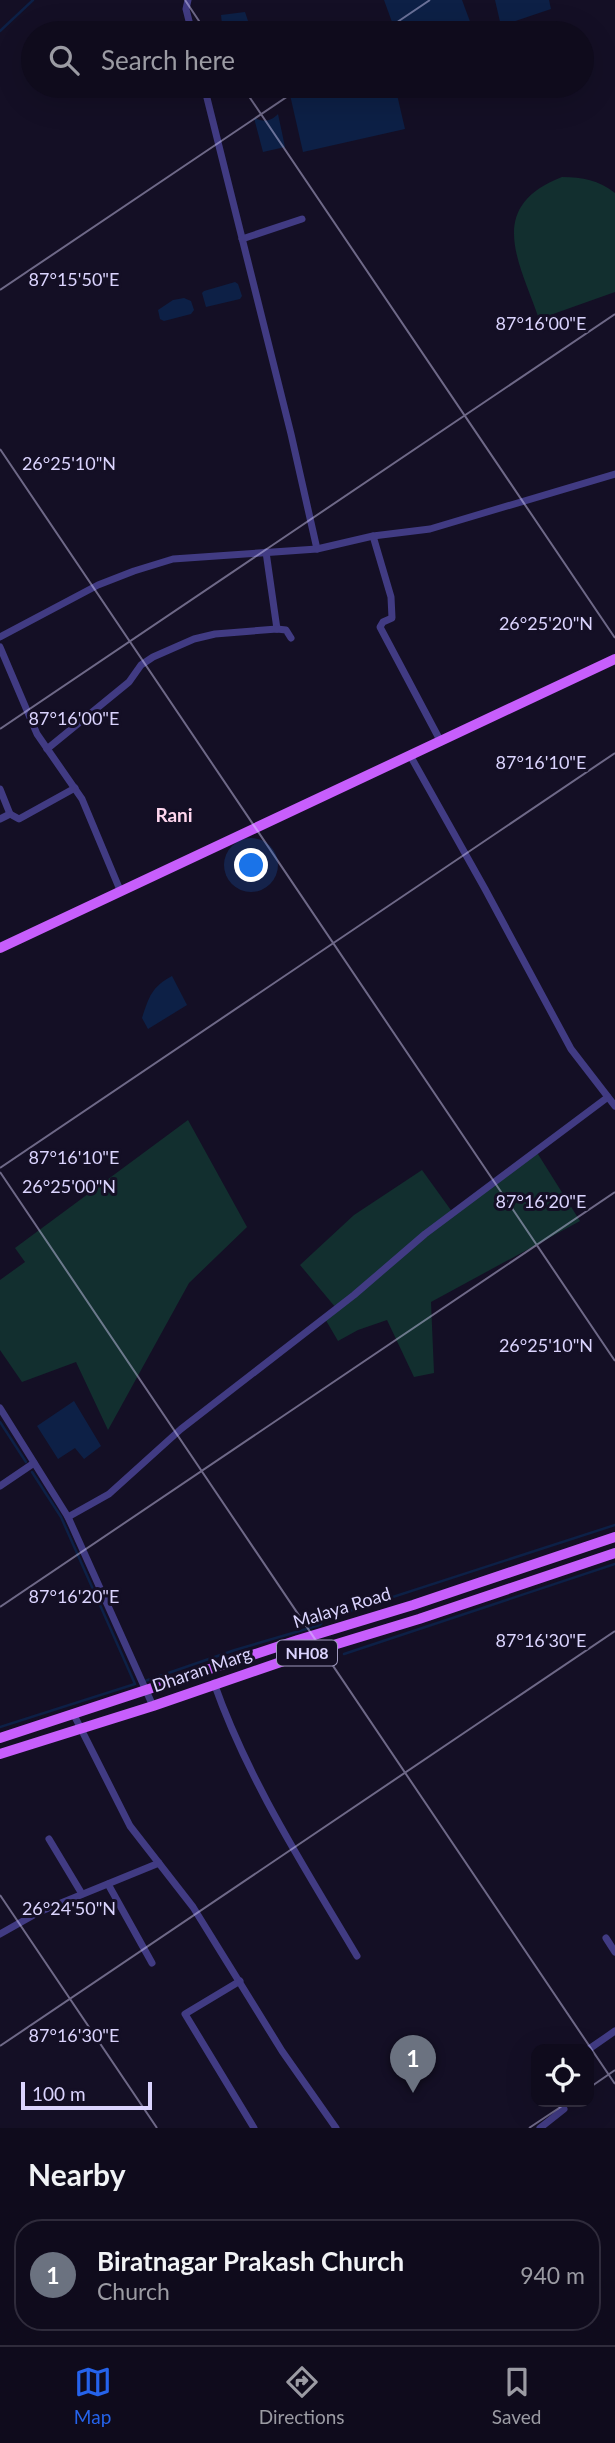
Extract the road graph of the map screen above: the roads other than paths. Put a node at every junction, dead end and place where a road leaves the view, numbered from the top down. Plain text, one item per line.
1 (188, 0) edge
2 (189, 21) edge
3 (207, 98) edge
4 (302, 219) dead end
5 (242, 239) junction
6 (615, 474) edge
7 (373, 536) junction
8 (317, 549) junction
9 (266, 552) junction
10 (277, 629) junction
11 (0, 637) edge
12 (291, 638) dead end
13 (0, 647) edge
14 (615, 659) edge
15 (441, 742) junction
16 (47, 748) junction
17 (411, 757) junction
18 (75, 788) junction
19 (0, 789) edge
20 (10, 814) junction
21 (0, 819) edge
22 (120, 890) junction
23 (0, 948) edge
24 (608, 1097) junction
25 (615, 1106) edge
26 (0, 1408) edge
27 (34, 1463) junction
28 (0, 1486) edge
29 (68, 1517) junction
30 (615, 1538) edge
31 (615, 1553) edge
32 (214, 1683) junction
33 (147, 1691) junction
34 (153, 1706) junction
35 (74, 1715) junction
36 (80, 1729) junction
37 (0, 1738) edge
38 (0, 1754) edge
39 (49, 1839) dead end
40 (159, 1863) junction
41 (108, 1884) junction
42 (82, 1894) junction
43 (0, 1934) edge
44 (606, 1938) dead end
45 (615, 1952) edge
46 (357, 1956) dead end
47 (152, 1963) dead end
48 (240, 1981) junction
49 (615, 2031) edge
50 (594, 2046) edge
51 (563, 2107) edge
52 (254, 2128) edge
53 (336, 2128) edge
54 (540, 2128) edge

1 - 2 street
3 - 5 street
4 - 5 street
5 - 8 street
6 - 7 street
7 - 8 street
7 - 15 street
8 - 9 street
9 - 10 street
9 - 11 street
10 - 12 street
10 - 16 street
13 - 16 street
14 - 15 main road
15 - 17 main road
16 - 18 street
17 - 22 main road
17 - 24 street
18 - 20 street
18 - 22 street
19 - 20 street
20 - 21 street
22 - 23 main road
24 - 25 street
24 - 29 street
26 - 27 street
27 - 28 street
27 - 29 street
29 - 33 street
30 - 33 main road, Malaya Road / NH08
31 - 32 main road, Dharan Marg / NH08
32 - 34 main road, Dharan Marg / NH08
32 - 46 street
33 - 34 street
33 - 35 main road, Malaya Road / NH08
34 - 36 main road, Dharan Marg / NH08
35 - 36 street
35 - 37 main road, Malaya Road / NH08
36 - 38 main road, Dharan Marg / NH08
36 - 40 street
39 - 42 street
40 - 41 street
40 - 48 street
41 - 42 street
41 - 47 street
42 - 43 street
44 - 45 street
48 - 52 street
48 - 53 street
49 - 50 street
51 - 54 street

